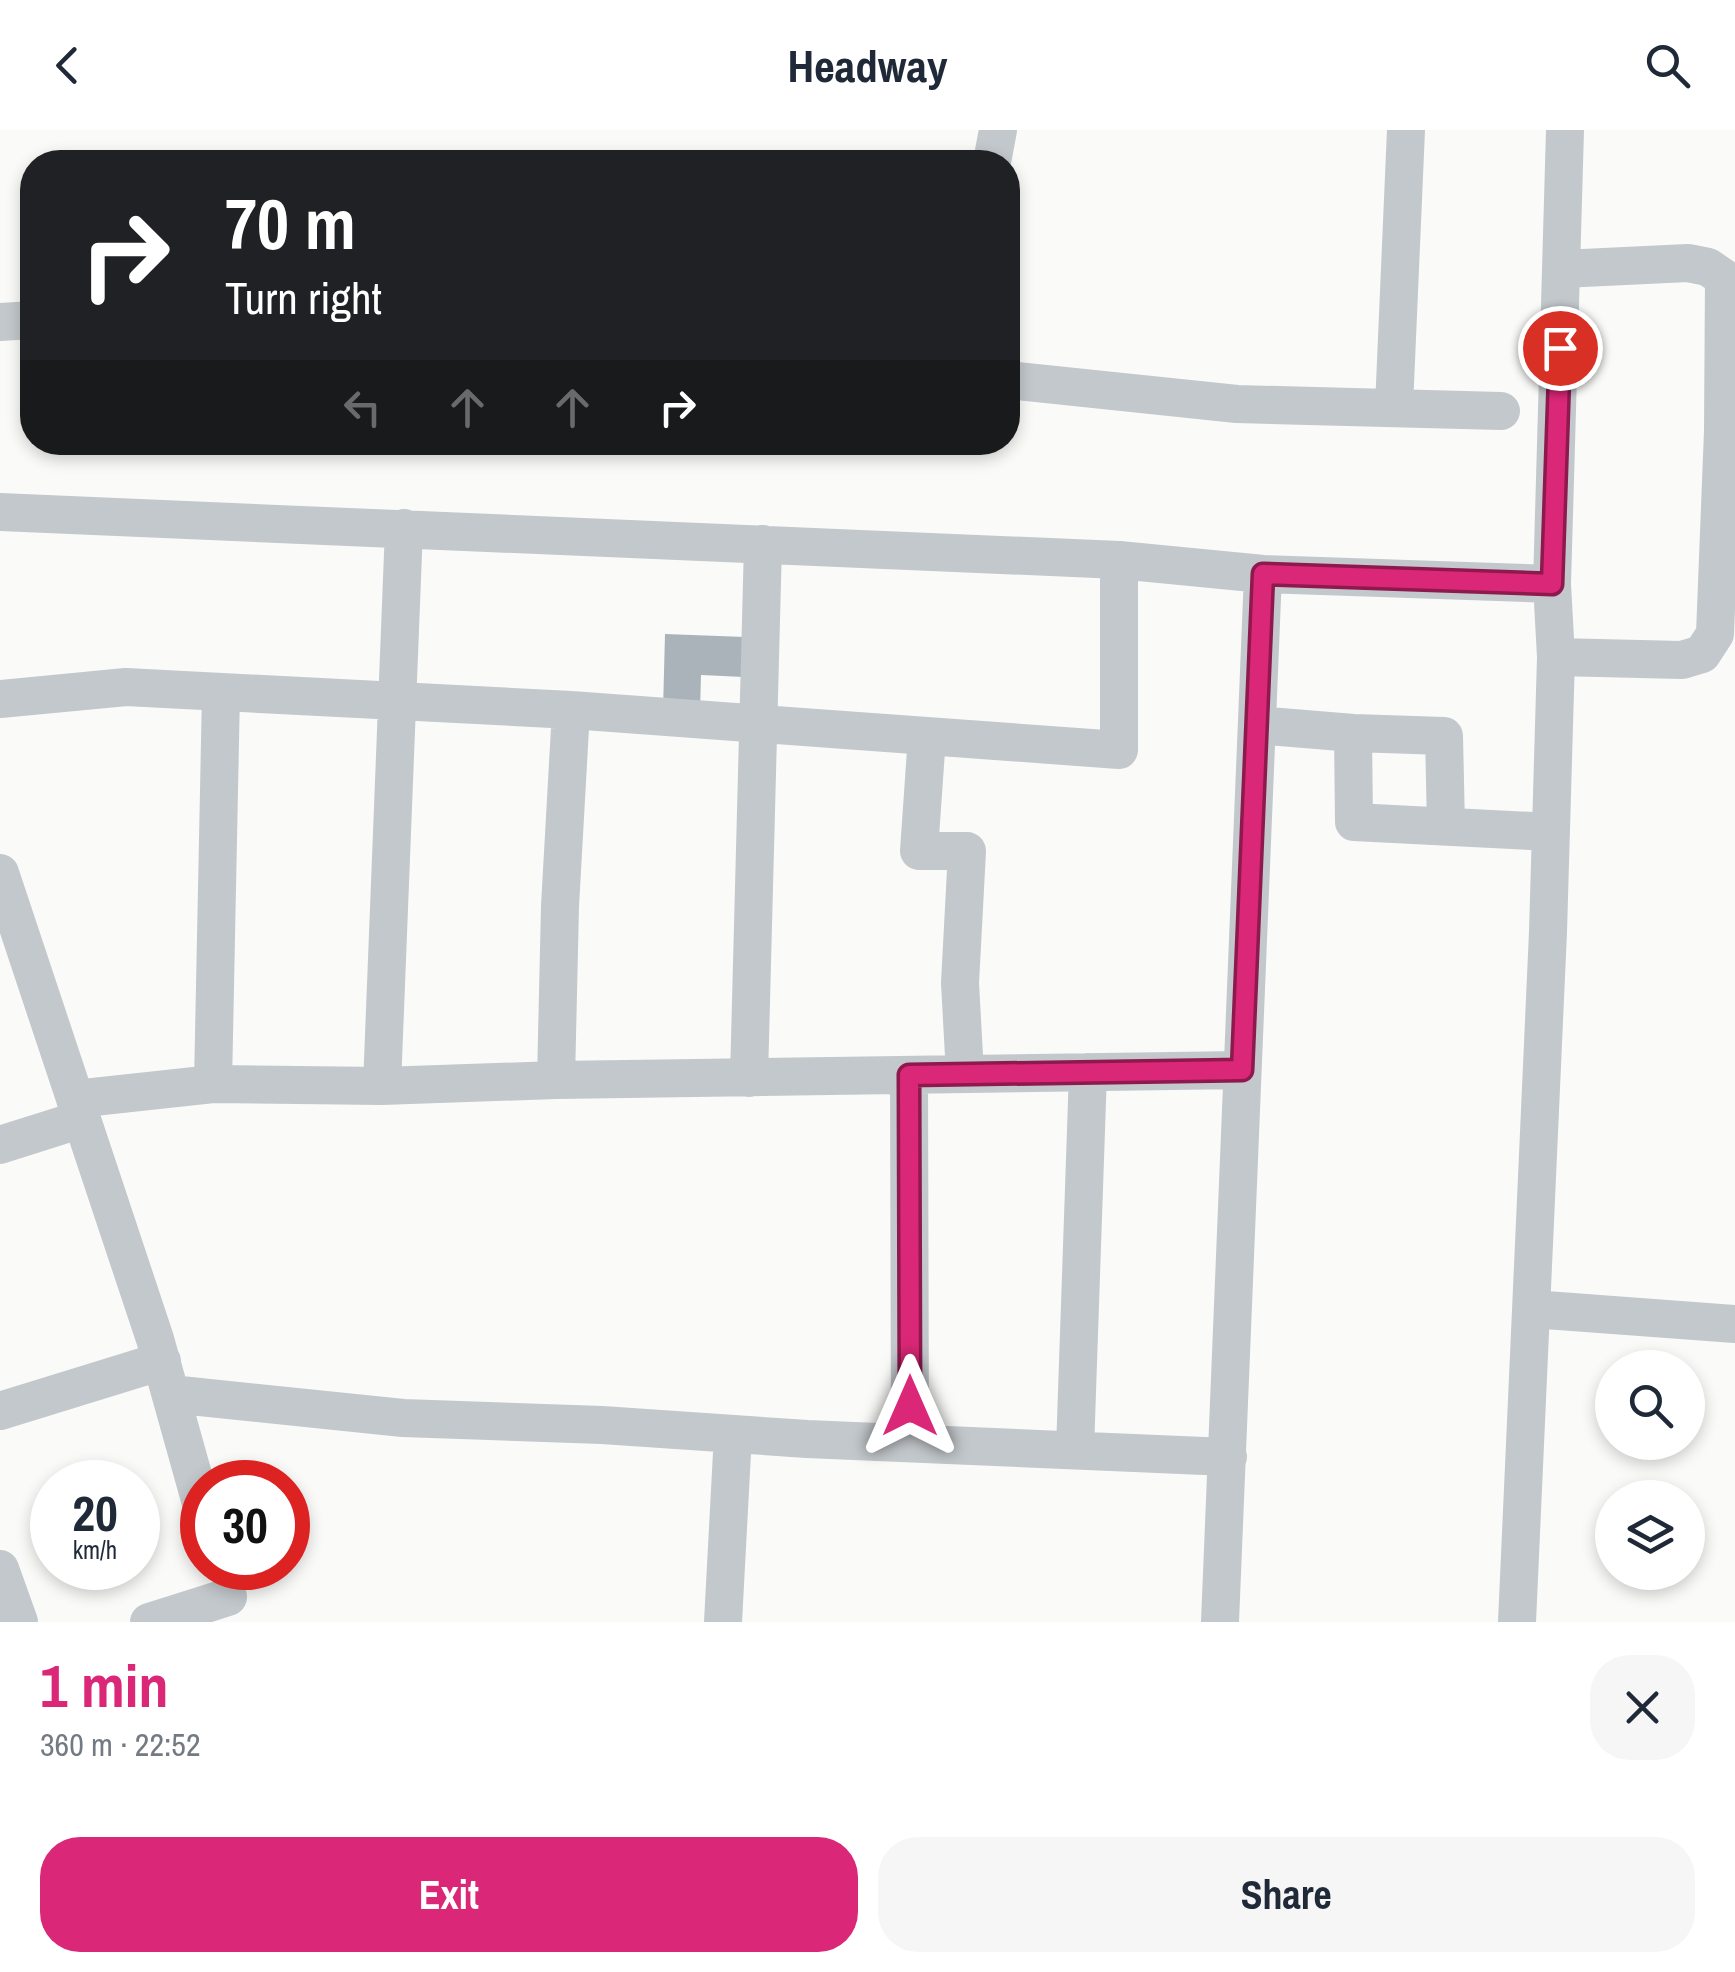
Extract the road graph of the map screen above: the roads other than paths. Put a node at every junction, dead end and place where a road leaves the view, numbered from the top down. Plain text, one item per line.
1 (1406, 130) edge
2 (1565, 130) edge
3 (1562, 269) junction
4 (1020, 381) edge
5 (1394, 407) junction
6 (1501, 411) dead end
7 (1729, 431) edge
8 (0, 512) edge
9 (404, 528) junction
10 (763, 544) junction
11 (1119, 560) junction
12 (1263, 574) junction
13 (1552, 584) junction
14 (1556, 657) junction
15 (220, 693) junction
16 (0, 699) edge
17 (397, 702) junction
18 (571, 710) junction
19 (758, 724) junction
20 (1257, 725) junction
21 (1354, 733) junction
22 (927, 736) junction
23 (1446, 826) junction
24 (1551, 832) junction
25 (0, 873) edge
26 (8, 921) edge
27 (1242, 1070) junction
28 (1088, 1072) junction
29 (964, 1074) junction
30 (909, 1075) junction
31 (749, 1078) junction
32 (556, 1080) junction
33 (212, 1084) junction
34 (382, 1086) junction
35 (79, 1109) junction
36 (0, 1145) edge
37 (1532, 1310) junction
38 (1735, 1324) edge
39 (166, 1378) junction
40 (0, 1410) edge
41 (733, 1434) junction
42 (910, 1443) junction
43 (1074, 1450) junction
44 (1228, 1457) junction
45 (189, 1460) edge
46 (0, 1569) edge
47 (227, 1596) edge
48 (19, 1622) edge
49 (148, 1622) edge
50 (723, 1622) edge
51 (1220, 1622) edge
52 (1517, 1622) edge

1 - 5 street
2 - 3 street
3 - 7 street
3 - 13 street
4 - 5 street
5 - 6 street
7 - 14 street
8 - 9 street
9 - 10 street
9 - 17 street
10 - 11 street
10 - 19 street
11 - 12 street
11 - 22 street
12 - 13 street
12 - 20 street
13 - 14 street
14 - 24 street
15 - 16 street
15 - 17 street
15 - 33 street
17 - 18 street
17 - 34 street
18 - 19 street
18 - 32 street
19 - 22 street
19 - 31 street
20 - 21 street
20 - 27 street
21 - 23 street
21 - 23 street
22 - 29 street
23 - 24 street
24 - 37 street
25 - 26 street
26 - 35 street
27 - 28 street
27 - 44 street
28 - 29 street
28 - 43 street
29 - 30 street
30 - 31 street
30 - 42 street
31 - 32 street
32 - 34 street
33 - 34 street
33 - 35 street
35 - 36 street
35 - 39 street
37 - 38 street
37 - 52 street
39 - 40 street
39 - 41 street
39 - 45 street
41 - 42 street
41 - 50 street
42 - 43 street
43 - 44 street
44 - 51 street
46 - 48 street
47 - 49 street

